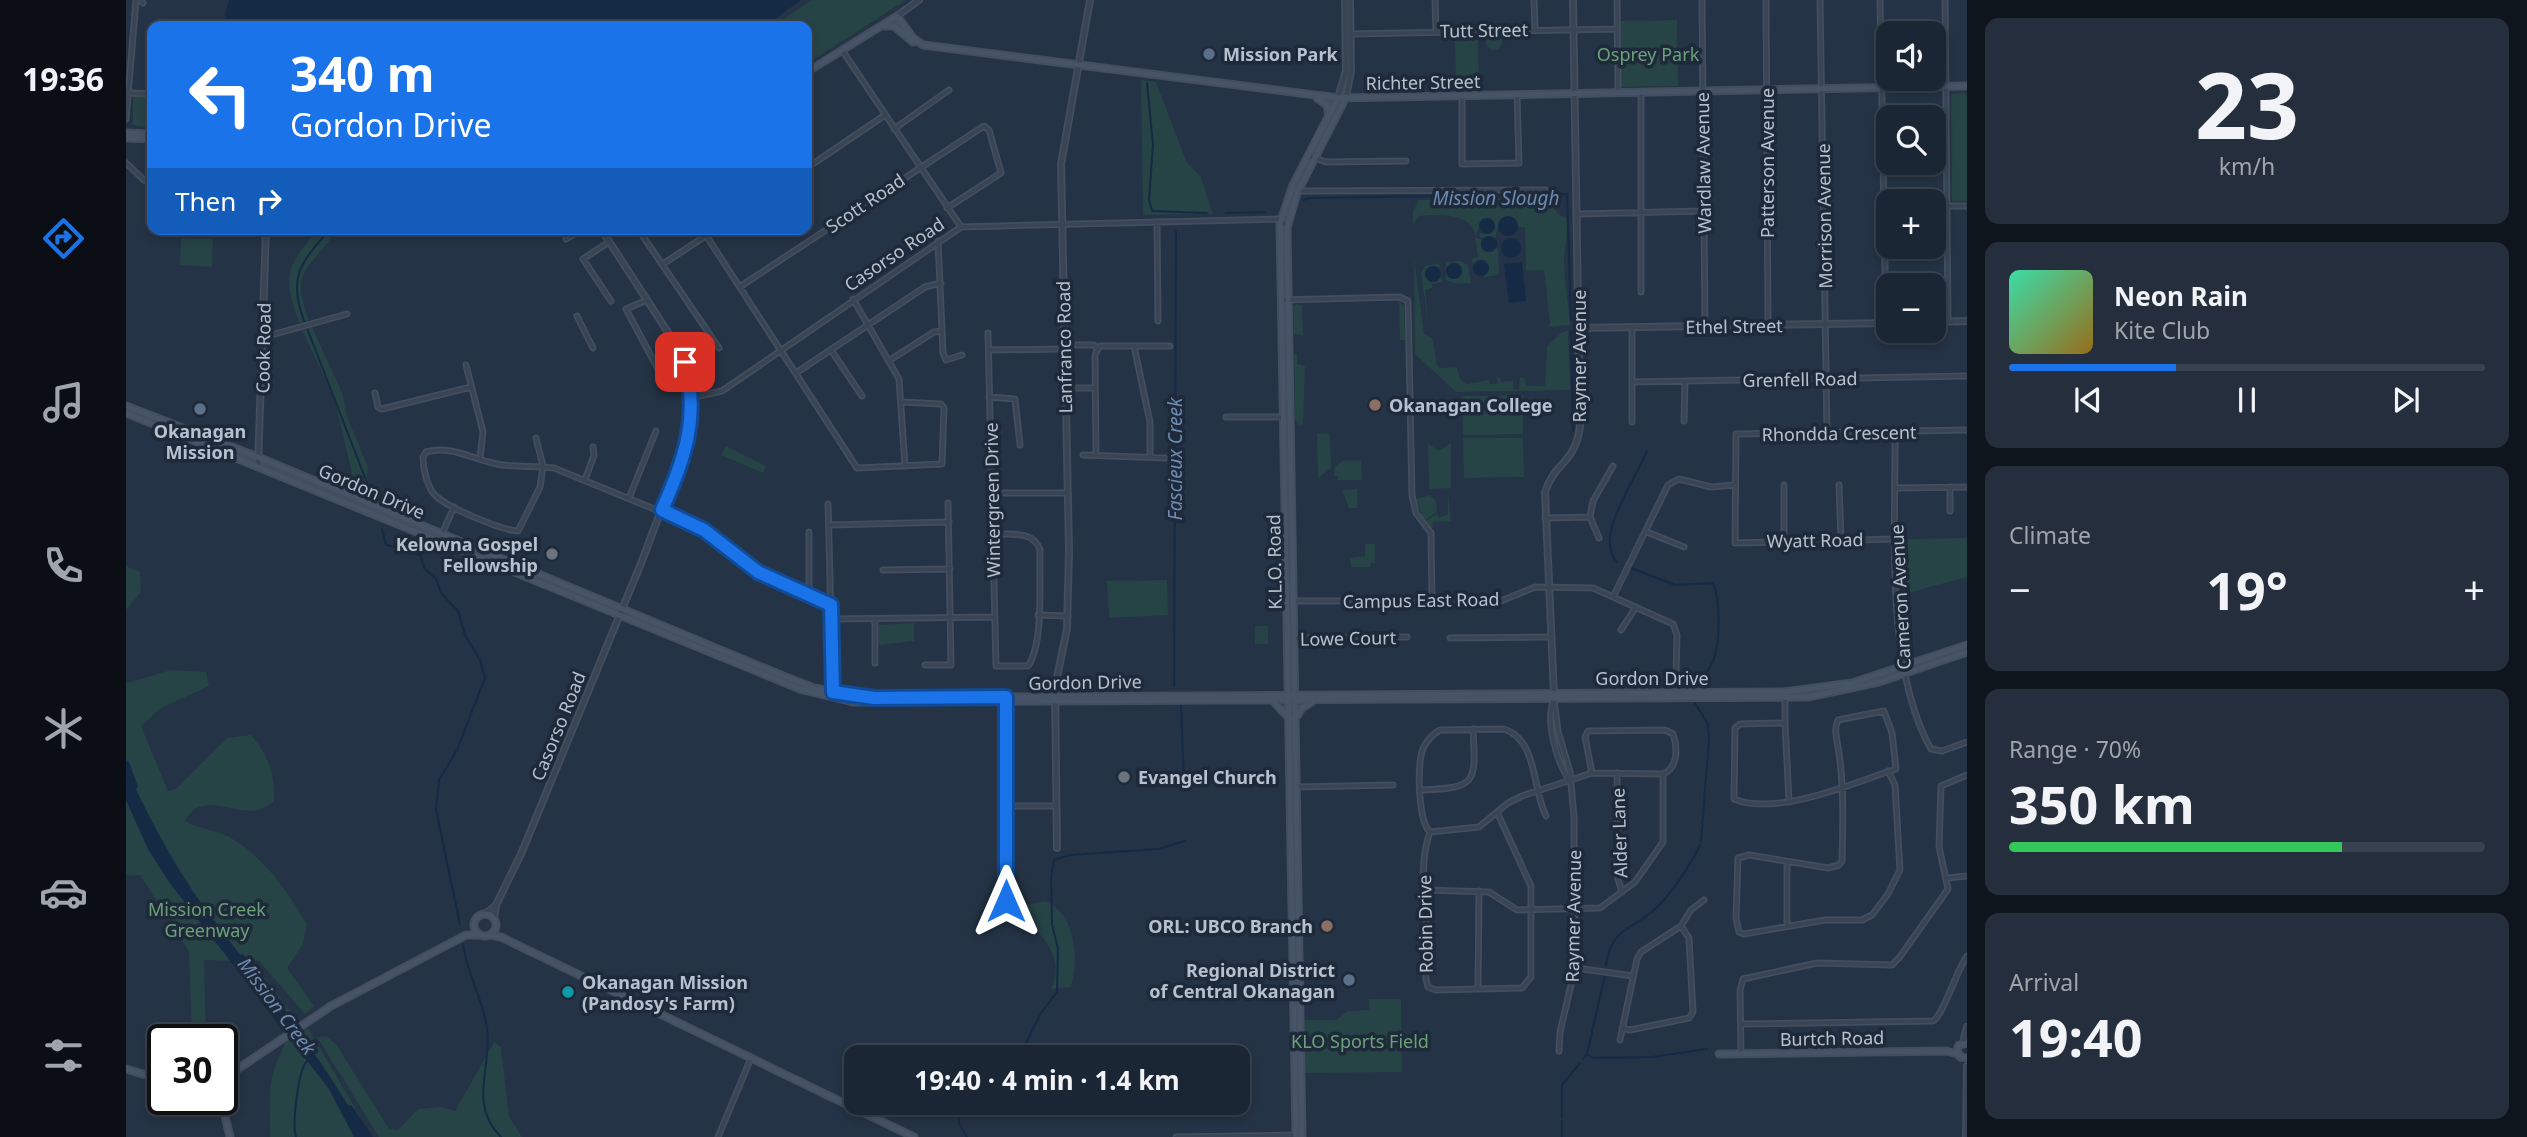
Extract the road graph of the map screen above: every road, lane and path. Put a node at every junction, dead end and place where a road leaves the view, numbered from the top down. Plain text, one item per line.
1 (919, 0) edge
2 (1090, 0) edge
3 (1347, 0) edge
4 (1435, 0) edge
5 (1534, 0) edge
6 (1573, 0) edge
7 (1617, 0) edge
8 (1702, 0) edge
9 (1766, 0) edge
10 (1820, 0) edge
11 (1880, 0) edge
12 (1945, 0) edge
13 (140, 1) edge
14 (897, 16) junction
15 (1880, 21) edge
16 (1945, 21) edge
17 (879, 27) junction
18 (1535, 29) junction
19 (1574, 29) junction
20 (1617, 29) junction
21 (1436, 32) junction
22 (1350, 34) junction
23 (923, 45) junction
24 (842, 50) junction
25 (1078, 66) junction
26 (812, 69) edge
27 (1946, 86) joint
28 (1967, 86) edge
29 (1876, 88) edge
30 (1822, 89) junction
31 (949, 90) dead end
32 (1766, 90) junction
33 (1882, 91) edge
34 (1702, 92) junction
35 (128, 93) junction
36 (1618, 93) junction
37 (1641, 93) junction
38 (147, 94) edge
39 (1575, 94) junction
40 (1517, 95) junction
41 (1315, 96) junction
42 (1462, 96) junction
43 (1338, 97) junction
44 (1346, 97) junction
45 (885, 115) junction
46 (126, 119) edge
47 (1328, 120) junction
48 (126, 128) edge
49 (894, 128) junction
50 (135, 134) junction
51 (147, 135) edge
52 (126, 136) edge
53 (147, 136) edge
54 (1312, 158) junction
55 (1406, 161) dead end
56 (126, 163) edge
57 (812, 165) edge
58 (918, 166) junction
59 (144, 180) dead end
60 (1545, 190) dead end
61 (1298, 191) junction
62 (1948, 206) junction
63 (1967, 206) edge
64 (947, 208) junction
65 (1703, 211) junction
66 (1642, 213) junction
67 (1577, 214) junction
68 (1157, 222) junction
69 (1280, 222) junction
70 (1062, 223) junction
71 (1287, 226) junction
72 (961, 227) junction
73 (266, 235) edge
74 (573, 235) edge
75 (605, 235) edge
76 (642, 235) edge
77 (706, 235) joint
78 (566, 239) dead end
79 (609, 241) junction
80 (939, 241) junction
81 (663, 264) junction
82 (1886, 273) edge
83 (941, 283) junction
84 (741, 286) junction
85 (1641, 292) dead end
86 (649, 299) junction
87 (853, 299) junction
88 (1289, 299) junction
89 (1281, 300) junction
90 (611, 301) dead end
91 (347, 314) dead end
92 (578, 316) dead end
93 (1158, 321) dead end
94 (1967, 321) edge
95 (1948, 322) joint
96 (1876, 323) edge
97 (1826, 324) junction
98 (868, 325) junction
99 (1705, 326) junction
100 (1768, 326) junction
101 (1632, 327) junction
102 (1579, 328) junction
103 (942, 331) junction
104 (989, 333) dead end
105 (264, 337) junction
106 (1074, 345) dead end
107 (1135, 346) junction
108 (1170, 346) dead end
109 (593, 348) dead end
110 (719, 348) dead end
111 (781, 349) junction
112 (1065, 349) junction
113 (1098, 349) junction
114 (831, 350) junction
115 (989, 350) junction
116 (961, 355) dead end
117 (889, 361) junction
118 (466, 365) dead end
119 (796, 373) junction
120 (1967, 376) edge
121 (1826, 378) junction
122 (660, 381) dead end
123 (1633, 382) junction
124 (1685, 382) junction
125 (471, 387) junction
126 (1065, 388) junction
127 (1095, 388) junction
128 (374, 393) dead end
129 (862, 396) dead end
130 (989, 397) junction
131 (690, 398) junction
132 (901, 402) junction
133 (126, 406) edge
134 (126, 413) edge
135 (1292, 416) junction
136 (1226, 417) dead end
137 (1284, 417) junction
138 (1684, 421) dead end
139 (1632, 422) dead end
140 (1967, 430) edge
141 (656, 431) dead end
142 (1827, 432) junction
143 (1895, 433) junction
144 (536, 438) dead end
145 (1020, 445) dead end
146 (593, 447) dead end
147 (1083, 455) dead end
148 (1096, 455) junction
149 (1150, 456) junction
150 (260, 458) junction
151 (1165, 458) dead end
152 (480, 459) junction
153 (543, 466) junction
154 (905, 466) junction
155 (1613, 466) dead end
156 (258, 467) junction
157 (585, 480) junction
158 (1735, 485) junction
159 (1784, 485) dead end
160 (1839, 485) dead end
161 (1967, 486) edge
162 (1950, 487) junction
163 (1895, 488) junction
164 (992, 493) junction
165 (1068, 493) junction
166 (629, 498) junction
167 (948, 503) dead end
168 (828, 504) dead end
169 (454, 507) junction
170 (662, 510) junction
171 (1950, 511) dead end
172 (1590, 517) junction
173 (1545, 518) junction
174 (949, 522) junction
175 (829, 525) junction
176 (809, 532) dead end
177 (1646, 532) junction
178 (993, 534) junction
179 (441, 536) junction
180 (1599, 538) dead end
181 (1840, 539) junction
182 (1895, 539) junction
183 (1784, 541) junction
184 (1735, 543) joint
185 (1684, 547) dead end
186 (950, 569) junction
187 (883, 570) dead end
188 (1551, 587) junction
189 (1614, 595) junction
190 (809, 596) junction
191 (1292, 601) junction
192 (1433, 601) junction
193 (831, 605) junction
194 (1636, 607) junction
195 (620, 612) junction
196 (1038, 615) junction
197 (1068, 616) junction
198 (951, 617) junction
199 (995, 617) junction
200 (875, 618) junction
201 (831, 619) junction
202 (1621, 630) dead end
203 (1407, 637) dead end
204 (1552, 637) junction
205 (1292, 638) junction
206 (1450, 638) dead end
207 (1967, 645) edge
208 (1967, 652) edge
209 (875, 663) dead end
210 (925, 665) dead end
211 (1902, 667) junction
212 (1676, 674) dead end
213 (1903, 674) junction
214 (1293, 678) junction
215 (1273, 694) junction
216 (1293, 694) junction
217 (1312, 694) junction
218 (1785, 694) junction
219 (833, 695) junction
220 (1055, 696) junction
221 (1554, 696) junction
222 (1006, 700) junction
223 (1273, 701) junction
224 (1293, 701) junction
225 (1315, 701) junction
226 (1055, 703) junction
227 (1294, 719) junction
228 (1785, 723) junction
229 (1473, 729) junction
230 (1967, 742) edge
231 (1888, 771) junction
232 (1592, 773) junction
233 (1617, 773) junction
234 (1663, 774) junction
235 (1967, 775) edge
236 (1569, 780) junction
237 (1393, 785) dead end
238 (1840, 786) junction
239 (1294, 787) junction
240 (1421, 790) junction
241 (1538, 790) junction
242 (1789, 802) junction
243 (1006, 806) junction
244 (1055, 806) junction
245 (1497, 812) junction
246 (1546, 816) dead end
247 (1430, 832) junction
248 (1057, 848) dead end
249 (1787, 862) junction
250 (1967, 876) edge
251 (1948, 878) junction
252 (1425, 890) junction
253 (1479, 891) junction
254 (1622, 892) junction
255 (1704, 900) dead end
256 (1006, 901) dead end
257 (496, 905) junction
258 (1574, 909) junction
259 (1531, 911) junction
260 (485, 914) junction
261 (474, 923) junction
262 (495, 923) junction
263 (1681, 926) junction
264 (1787, 926) junction
265 (480, 935) junction
266 (490, 935) junction
267 (466, 936) junction
268 (501, 937) junction
269 (1967, 956) edge
270 (1576, 968) junction
271 (1633, 976) junction
272 (1478, 989) junction
273 (1741, 1024) junction
274 (1622, 1028) junction
275 (1967, 1031) edge
276 (1619, 1041) dead end
277 (1962, 1050) edge
278 (1559, 1051) dead end
279 (1719, 1054) dead end
280 (1741, 1054) junction
281 (751, 1057) junction
282 (238, 1068) edge
283 (1966, 1068) edge
284 (126, 1069) edge
285 (147, 1075) edge
286 (224, 1115) edge
287 (1298, 1136) edge
288 (230, 1137) edge
289 (718, 1137) edge
290 (914, 1137) edge
291 (1176, 1137) edge
292 (1966, 1137) edge

1 - 14 street
2 - 25 street, Lanfranco Road
3 - 22 street, K.L.O. Road
3 - 43 street, K.L.O. Road
4 - 21 street
5 - 18 street
6 - 19 street, Raymer Avenue
7 - 20 street
8 - 34 street, Wardlaw Avenue
9 - 32 street, Patterson Avenue
10 - 30 street, Morrison Avenue
11 - 15 street
12 - 16 street
13 - 35 street
14 - 17 main road
14 - 23 main road
17 - 23 main road
17 - 24 main road
18 - 19 street, Tutt Street
18 - 21 street, Tutt Street
19 - 20 street, Tutt Street
19 - 39 street, Raymer Avenue
20 - 36 street
21 - 22 street, Tutt Street
22 - 44 street, K.L.O. Road
23 - 25 main road, Richter Street
24 - 26 main road
24 - 45 street
25 - 41 main road, Richter Street
25 - 70 street, Lanfranco Road
27 - 28 main road, Richter Street
27 - 62 street
29 - 30 main road, Richter Street
30 - 32 main road, Richter Street
30 - 97 street, Morrison Avenue
31 - 49 street
32 - 34 main road, Richter Street
32 - 100 street, Patterson Avenue
33 - 82 street
34 - 37 main road, Richter Street
34 - 65 street, Wardlaw Avenue
35 - 38 street
35 - 46 street
36 - 37 main road, Richter Street
36 - 39 main road, Richter Street
37 - 66 street
39 - 40 main road, Richter Street
39 - 67 street, Raymer Avenue
40 - 42 main road, Richter Street
40 - 42 street
41 - 43 main road, Richter Street
41 - 47 main road
42 - 44 main road, Richter Street
43 - 44 main road, Richter Street
43 - 47 main road, K.L.O. Road
44 - 54 main road, K.L.O. Road
45 - 49 street
45 - 57 street
47 - 54 main road, K.L.O. Road
48 - 50 main road
49 - 58 street
50 - 51 main road
50 - 52 main road
52 - 53 main road
54 - 55 street
54 - 61 main road, K.L.O. Road
54 - 69 main road, K.L.O. Road
56 - 59 street
58 - 64 street
58 - 64 street, Scott Road
58 - 84 street, Scott Road
60 - 61 street
61 - 71 main road, K.L.O. Road
62 - 63 street
62 - 95 street
64 - 72 street
65 - 66 street
65 - 99 street, Wardlaw Avenue
66 - 67 street
66 - 85 street
67 - 102 street, Raymer Avenue
68 - 69 street, Casorso Road
68 - 70 street, Casorso Road
68 - 93 street
69 - 71 street
69 - 89 main road, K.L.O. Road
70 - 72 street, Casorso Road
70 - 112 street, Lanfranco Road
71 - 88 main road, K.L.O. Road
72 - 80 street, Casorso Road
73 - 105 street, Cook Road
74 - 78 street
75 - 79 street
76 - 81 street
77 - 81 street
77 - 84 street
79 - 86 street
79 - 90 street
80 - 83 street
80 - 87 street, Casorso Road
81 - 110 street
83 - 98 street
83 - 103 street
84 - 111 street
86 - 122 street
86 - 131 street
87 - 98 street
87 - 111 street, Casorso Road
88 - 89 street
88 - 135 main road, K.L.O. Road
88 - 192 street
89 - 137 main road, K.L.O. Road
91 - 105 street
92 - 109 street
94 - 95 street
96 - 97 street, Ethel Street
97 - 100 street, Ethel Street
97 - 121 street, Morrison Avenue
98 - 114 street
98 - 117 street
99 - 100 street, Ethel Street
99 - 101 street, Ethel Street
101 - 102 street, Ethel Street
101 - 123 street
102 - 173 street, Raymer Avenue
103 - 116 street
103 - 117 street
104 - 115 street, Wintergreen Drive
105 - 150 street, Cook Road
106 - 113 street
107 - 108 street
107 - 113 street
107 - 149 street
111 - 119 street
111 - 131 street, Casorso Road
112 - 115 street
112 - 126 street, Lanfranco Road
113 - 127 street
114 - 119 street
114 - 129 street
115 - 130 street, Wintergreen Drive
117 - 132 street
118 - 125 street
119 - 154 street
120 - 121 street, Grenfell Road
121 - 124 street, Grenfell Road
121 - 142 street, Morrison Avenue
123 - 124 street, Grenfell Road
123 - 139 street
124 - 138 street
125 - 128 street
125 - 152 street
126 - 127 street
126 - 165 street, Lanfranco Road
127 - 148 street
130 - 145 street
130 - 164 street, Wintergreen Drive
131 - 170 street, Casorso Road
132 - 154 street
132 - 154 street
133 - 150 main road, Gordon Drive
134 - 156 main road, Gordon Drive
135 - 137 street
135 - 191 main road, K.L.O. Road
136 - 137 street
137 - 191 main road, K.L.O. Road
140 - 143 street, Rhondda Crescent
141 - 166 street
142 - 143 street, Rhondda Crescent
142 - 158 street, Rhondda Crescent
143 - 163 street, Cameron Avenue
144 - 153 street
146 - 157 street
147 - 148 street
148 - 149 street
149 - 151 street
150 - 156 street, Cook Road
150 - 179 main road, Gordon Drive
152 - 153 street
152 - 169 street
153 - 157 street
153 - 169 street
155 - 172 street
156 - 195 main road, Gordon Drive
157 - 166 street
158 - 177 street
158 - 184 street, Rhondda Crescent
159 - 183 street
160 - 181 street
161 - 162 street
162 - 163 street
162 - 171 street
163 - 182 street, Cameron Avenue
164 - 165 street
164 - 178 street, Wintergreen Drive
165 - 197 street, Lanfranco Road
166 - 170 street
167 - 174 street
168 - 175 street
169 - 179 street
170 - 190 street
170 - 195 street, Casorso Road
172 - 173 street
172 - 180 street
173 - 188 street, Raymer Avenue
174 - 175 street
174 - 186 street
175 - 193 street
176 - 190 street
177 - 185 street
177 - 189 street
178 - 196 street
178 - 199 street, Wintergreen Drive
179 - 195 main road, Gordon Drive
181 - 182 street, Wyatt Road
181 - 183 street, Wyatt Road
182 - 211 street, Cameron Avenue
183 - 184 street, Wyatt Road
186 - 187 street
186 - 198 street
188 - 189 street, Campus East Road
188 - 192 street, Campus East Road
188 - 204 street, Raymer Avenue
189 - 194 street, Campus East Road
190 - 193 street
191 - 192 street, Campus East Road
191 - 205 main road, K.L.O. Road
193 - 201 street
194 - 202 street
194 - 212 street, Campus East Road
195 - 219 main road, Gordon Drive
195 - 257 street, Casorso Road
196 - 197 street
196 - 199 street, Wintergreen Drive
197 - 220 street, Lanfranco Road
198 - 199 street
198 - 200 street
198 - 210 street
200 - 201 street
200 - 209 street
201 - 219 street
203 - 205 street, Lowe Court
204 - 206 street
204 - 221 street, Raymer Avenue
205 - 214 main road, K.L.O. Road
207 - 211 main road, Gordon Drive
208 - 213 main road, Gordon Drive
211 - 213 street, Cameron Avenue
211 - 218 main road, Gordon Drive
213 - 218 main road, Gordon Drive
213 - 230 street, Cameron Avenue
214 - 215 main road
214 - 216 main road, K.L.O. Road
214 - 217 main road
215 - 216 main road, Gordon Drive
215 - 220 main road, Gordon Drive
216 - 217 main road, Gordon Drive
216 - 224 main road, K.L.O. Road
217 - 221 main road, Gordon Drive
218 - 221 main road, Gordon Drive
218 - 228 street
219 - 222 main road, Gordon Drive
220 - 222 main road, Gordon Drive
220 - 226 street, Lanfranco Road
221 - 225 main road, Gordon Drive
221 - 236 street, Raymer Avenue
222 - 226 main road, Gordon Drive
222 - 243 street
223 - 224 main road, Gordon Drive
223 - 226 main road, Gordon Drive
223 - 227 main road
224 - 225 main road, Gordon Drive
224 - 227 main road, K.L.O. Road
225 - 227 main road
226 - 244 street, Lanfranco Road
227 - 239 main road, K.L.O. Road
228 - 242 street
228 - 242 street
229 - 240 street
229 - 240 street
229 - 241 street
231 - 238 street
231 - 238 street
231 - 264 street
232 - 233 street
232 - 234 street
232 - 236 street
233 - 234 street
233 - 254 street, Alder Lane
234 - 254 street
235 - 251 street
236 - 241 street
236 - 258 street, Raymer Avenue
237 - 239 street
238 - 242 street
238 - 249 street
239 - 287 main road, K.L.O. Road
240 - 247 street
241 - 245 street
241 - 246 street
243 - 244 street
243 - 256 street
244 - 248 street, Lanfranco Road
245 - 247 street
245 - 259 street, Robin Drive
247 - 252 street, Robin Drive
249 - 264 street
249 - 264 street
250 - 251 street
251 - 273 street
252 - 253 street
252 - 272 street, Robin Drive
253 - 259 street
253 - 272 street
254 - 258 street
255 - 263 street
257 - 260 street, Casorso Road
257 - 262 street, Casorso Road
258 - 259 street
258 - 270 street, Raymer Avenue
259 - 272 street, Robin Drive
260 - 261 main road
260 - 262 main road
261 - 265 main road
261 - 267 main road
262 - 266 main road
262 - 268 main road
263 - 271 street
263 - 274 street
265 - 266 main road
265 - 267 main road
266 - 268 main road
267 - 282 main road
268 - 281 main road
269 - 273 street
270 - 271 street
270 - 278 street, Raymer Avenue
271 - 274 street
273 - 280 street
274 - 276 street
275 - 277 street
277 - 280 main road, Burtch Road
277 - 283 street
279 - 280 main road, Burtch Road
281 - 289 street
281 - 290 main road
283 - 292 street
284 - 285 main road
286 - 288 main road
287 - 291 street

